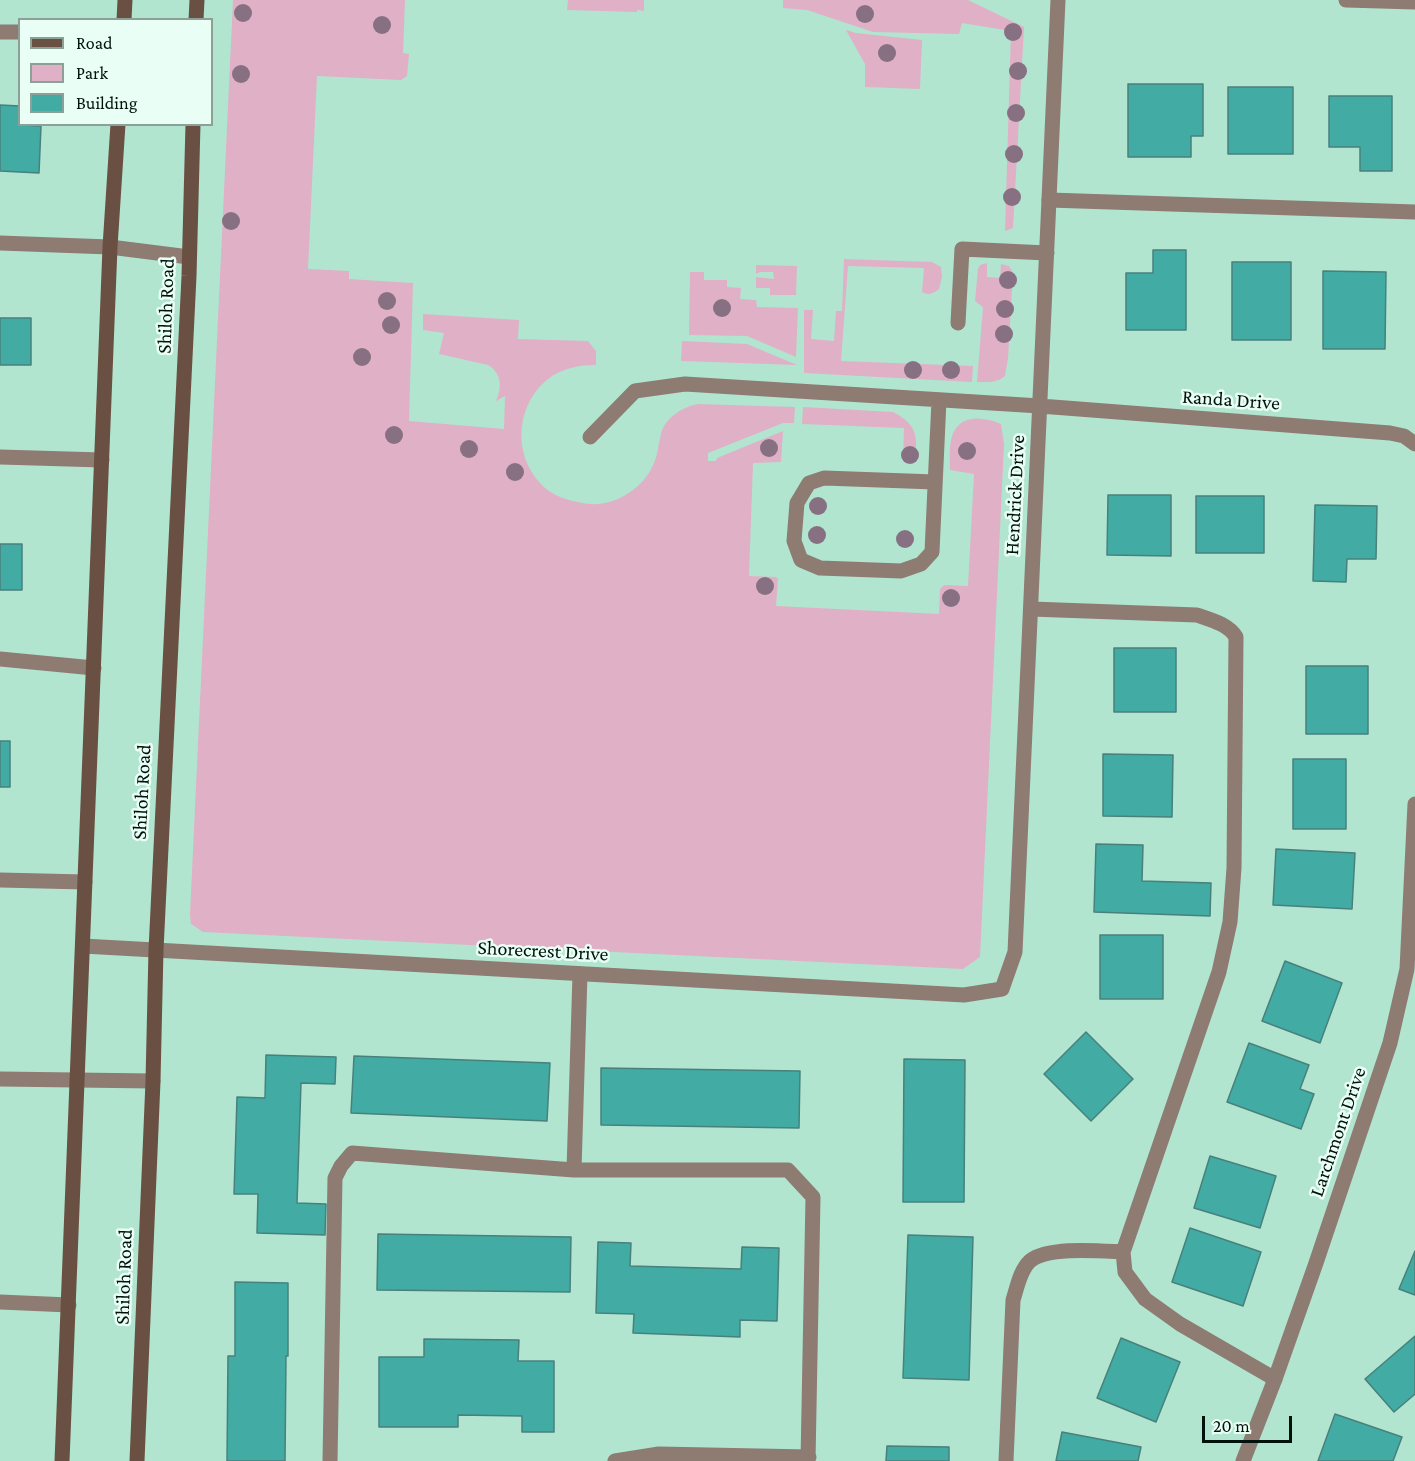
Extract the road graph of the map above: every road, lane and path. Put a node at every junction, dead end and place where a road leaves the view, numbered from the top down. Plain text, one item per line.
1 (125, 0) edge
2 (197, 0) edge
3 (1058, 0) edge
4 (1346, 0) edge
5 (1415, 2) edge
6 (124, 18) edge
7 (196, 18) edge
8 (0, 32) edge
9 (18, 32) edge
10 (118, 126) edge
11 (193, 126) edge
12 (1049, 200) junction
13 (1415, 212) edge
14 (0, 243) edge
15 (110, 247) junction
16 (1047, 253) junction
17 (189, 257) junction
18 (958, 323) dead end
19 (939, 400) junction
20 (1040, 406) junction
21 (590, 437) dead end
22 (1415, 444) edge
23 (0, 457) edge
24 (102, 460) junction
25 (935, 482) junction
26 (1031, 609) junction
27 (0, 659) edge
28 (93, 668) junction
29 (1415, 804) edge
30 (0, 880) edge
31 (85, 882) junction
32 (82, 946) junction
33 (156, 950) junction
34 (580, 974) junction
35 (1002, 989) joint
36 (0, 1079) edge
37 (77, 1079) junction
38 (153, 1081) junction
39 (574, 1170) junction
40 (1123, 1252) junction
41 (0, 1302) edge
42 (69, 1305) junction
43 (1275, 1379) junction
44 (809, 1459) edge
45 (62, 1461) edge
46 (137, 1461) edge
47 (330, 1461) edge
48 (615, 1461) edge
49 (1006, 1461) edge
50 (1243, 1461) edge

1 - 6 main road
2 - 7 main road
3 - 12 street, Hendrick Drive
4 - 5 street
8 - 9 street
10 - 15 main road
11 - 17 main road, Shiloh Road
12 - 13 street
12 - 16 street, Hendrick Drive
14 - 15 street
15 - 17 street
15 - 24 main road
16 - 18 street
16 - 20 street, Hendrick Drive
17 - 33 main road, Shiloh Road
19 - 20 street, Randa Drive
19 - 21 street, Randa Drive
19 - 25 street
20 - 22 street, Randa Drive
20 - 26 street, Hendrick Drive
23 - 24 street
24 - 28 main road
25 - 25 street
26 - 35 street, Hendrick Drive
26 - 40 street
27 - 28 street
28 - 31 main road
29 - 43 street, Larchmont Drive
30 - 31 street
31 - 32 main road
32 - 33 street, Shorecrest Drive
32 - 37 main road
33 - 34 street, Shorecrest Drive
33 - 38 main road, Shiloh Road
34 - 35 street, Shorecrest Drive
34 - 39 street
36 - 37 street
37 - 38 street
37 - 42 main road
38 - 46 main road, Shiloh Road
39 - 44 street
39 - 47 street
40 - 43 street
40 - 49 street
41 - 42 street
42 - 45 main road
43 - 50 street, Larchmont Drive
44 - 48 street

